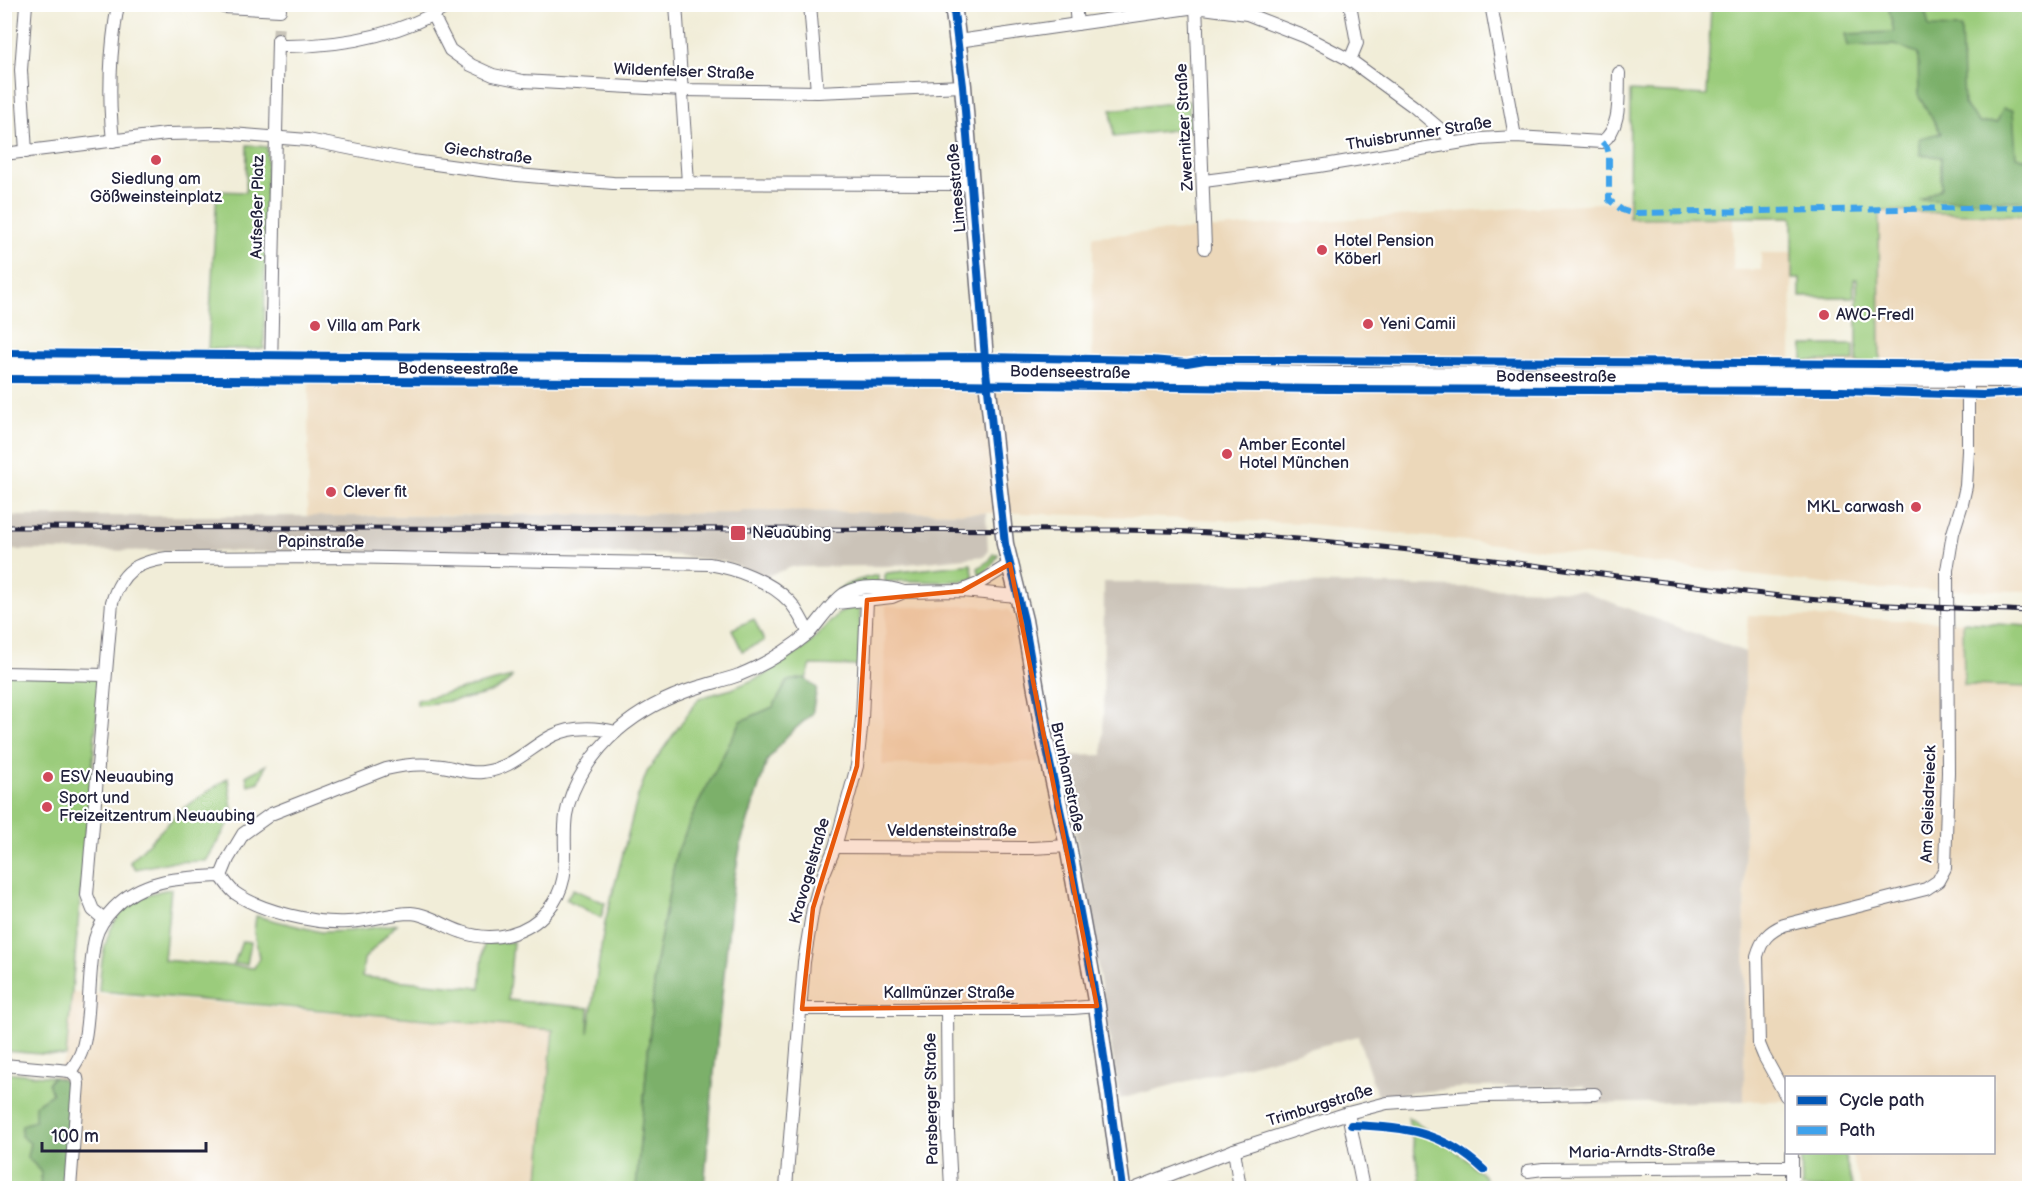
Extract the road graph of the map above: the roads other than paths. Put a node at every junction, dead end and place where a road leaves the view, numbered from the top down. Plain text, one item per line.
1 (26, 4) edge
2 (118, 4) edge
3 (223, 4) edge
4 (452, 4) edge
5 (676, 4) edge
6 (810, 4) edge
7 (953, 4) edge
8 (1075, 4) edge
9 (1350, 4) edge
10 (1491, 4) edge
11 (1196, 6) edge
12 (280, 7) edge
13 (433, 16) junction
14 (279, 24) tunnel mouth
15 (1077, 24) junction
16 (958, 41) junction
17 (1350, 60) junction
18 (1619, 73) dead end
19 (963, 86) junction
20 (683, 90) junction
21 (817, 92) junction
22 (276, 136) junction
23 (1515, 137) junction
24 (113, 141) junction
25 (1453, 143) junction
26 (26, 152) junction
27 (4, 154) edge
28 (1204, 181) junction
29 (688, 183) junction
30 (970, 184) junction
31 (1205, 248) dead end
32 (4, 367) edge
33 (271, 368) junction
34 (986, 370) junction
35 (1968, 378) junction
36 (2030, 378) edge
37 (1010, 564) junction
38 (962, 591) junction
39 (904, 592) junction
40 (1017, 596) junction
41 (867, 600) junction
42 (836, 603) junction
43 (809, 633) junction
44 (4, 673) edge
45 (105, 675) junction
46 (616, 732) junction
47 (1068, 846) junction
48 (835, 847) junction
49 (220, 876) junction
50 (104, 919) junction
51 (1097, 1006) junction
52 (802, 1009) junction
53 (946, 1009) junction
54 (4, 1065) edge
55 (70, 1071) junction
56 (1595, 1094) dead end
57 (1785, 1094) edge
58 (1348, 1113) junction
59 (1234, 1150) junction
60 (1792, 1154) edge
61 (1792, 1167) junction
62 (1528, 1171) dead end
63 (70, 1188) edge
64 (786, 1188) edge
65 (951, 1188) edge
66 (1122, 1188) edge
67 (1136, 1188) edge
68 (1240, 1188) edge
69 (1363, 1188) edge
70 (1792, 1188) edge

1 - 26 street
2 - 24 street
3 - 12 street
4 - 13 street, Aufseßer Platz
5 - 20 street
6 - 21 street
7 - 16 street, Limesstraße
8 - 15 street
9 - 17 street
10 - 23 street
11 - 15 street
11 - 17 street
11 - 28 street, Zwernitzer Straße
12 - 14 street
13 - 20 street, Wildenfelser Straße
13 - 22 street, Aufseßer Platz
15 - 16 street
16 - 19 street, Limesstraße
17 - 25 street
18 - 23 street, Thuisbrunner Straße
19 - 21 street, Wildenfelser Straße
19 - 30 street, Limesstraße
20 - 21 street, Wildenfelser Straße
20 - 29 street
22 - 24 street, Giechstraße
22 - 29 street, Giechstraße
22 - 33 street, Aufseßer Platz
23 - 25 street, Thuisbrunner Straße
24 - 26 street, Giechstraße
25 - 28 street, Thuisbrunner Straße
26 - 27 street, Giechstraße
28 - 31 street, Zwernitzer Straße
29 - 30 street, Giechstraße
30 - 34 street, Limesstraße
32 - 33 main road, Bodenseestraße
33 - 34 main road, Bodenseestraße
34 - 35 main road, Bodenseestraße
34 - 37 street, Brunhamstraße
35 - 36 main road, Bodenseestraße
35 - 57 street, Am Gleisdreieck
37 - 38 street
37 - 40 street, Brunhamstraße
38 - 39 street
38 - 40 street
39 - 41 street
39 - 42 street
40 - 47 street, Brunhamstraße
41 - 42 street
41 - 48 street, Kravogelstraße
42 - 43 street
43 - 45 street, Papinstraße
43 - 46 street
44 - 45 street
45 - 50 street, Papinstraße
46 - 49 street
46 - 49 street
47 - 48 street, Veldensteinstraße
47 - 51 street, Brunhamstraße
48 - 52 street, Kravogelstraße
49 - 50 street
50 - 55 street
51 - 53 street, Kallmünzer Straße
51 - 66 street, Brunhamstraße
52 - 53 street, Kallmünzer Straße
52 - 64 street, Kravogelstraße
53 - 65 street, Parsberger Straße
54 - 55 street
55 - 63 street
56 - 58 street, Trimburgstraße
58 - 59 street, Trimburgstraße
58 - 69 street
59 - 67 street, Trimburgstraße
59 - 68 street
60 - 61 street
61 - 62 street, Maria-Arndts-Straße
61 - 70 street

